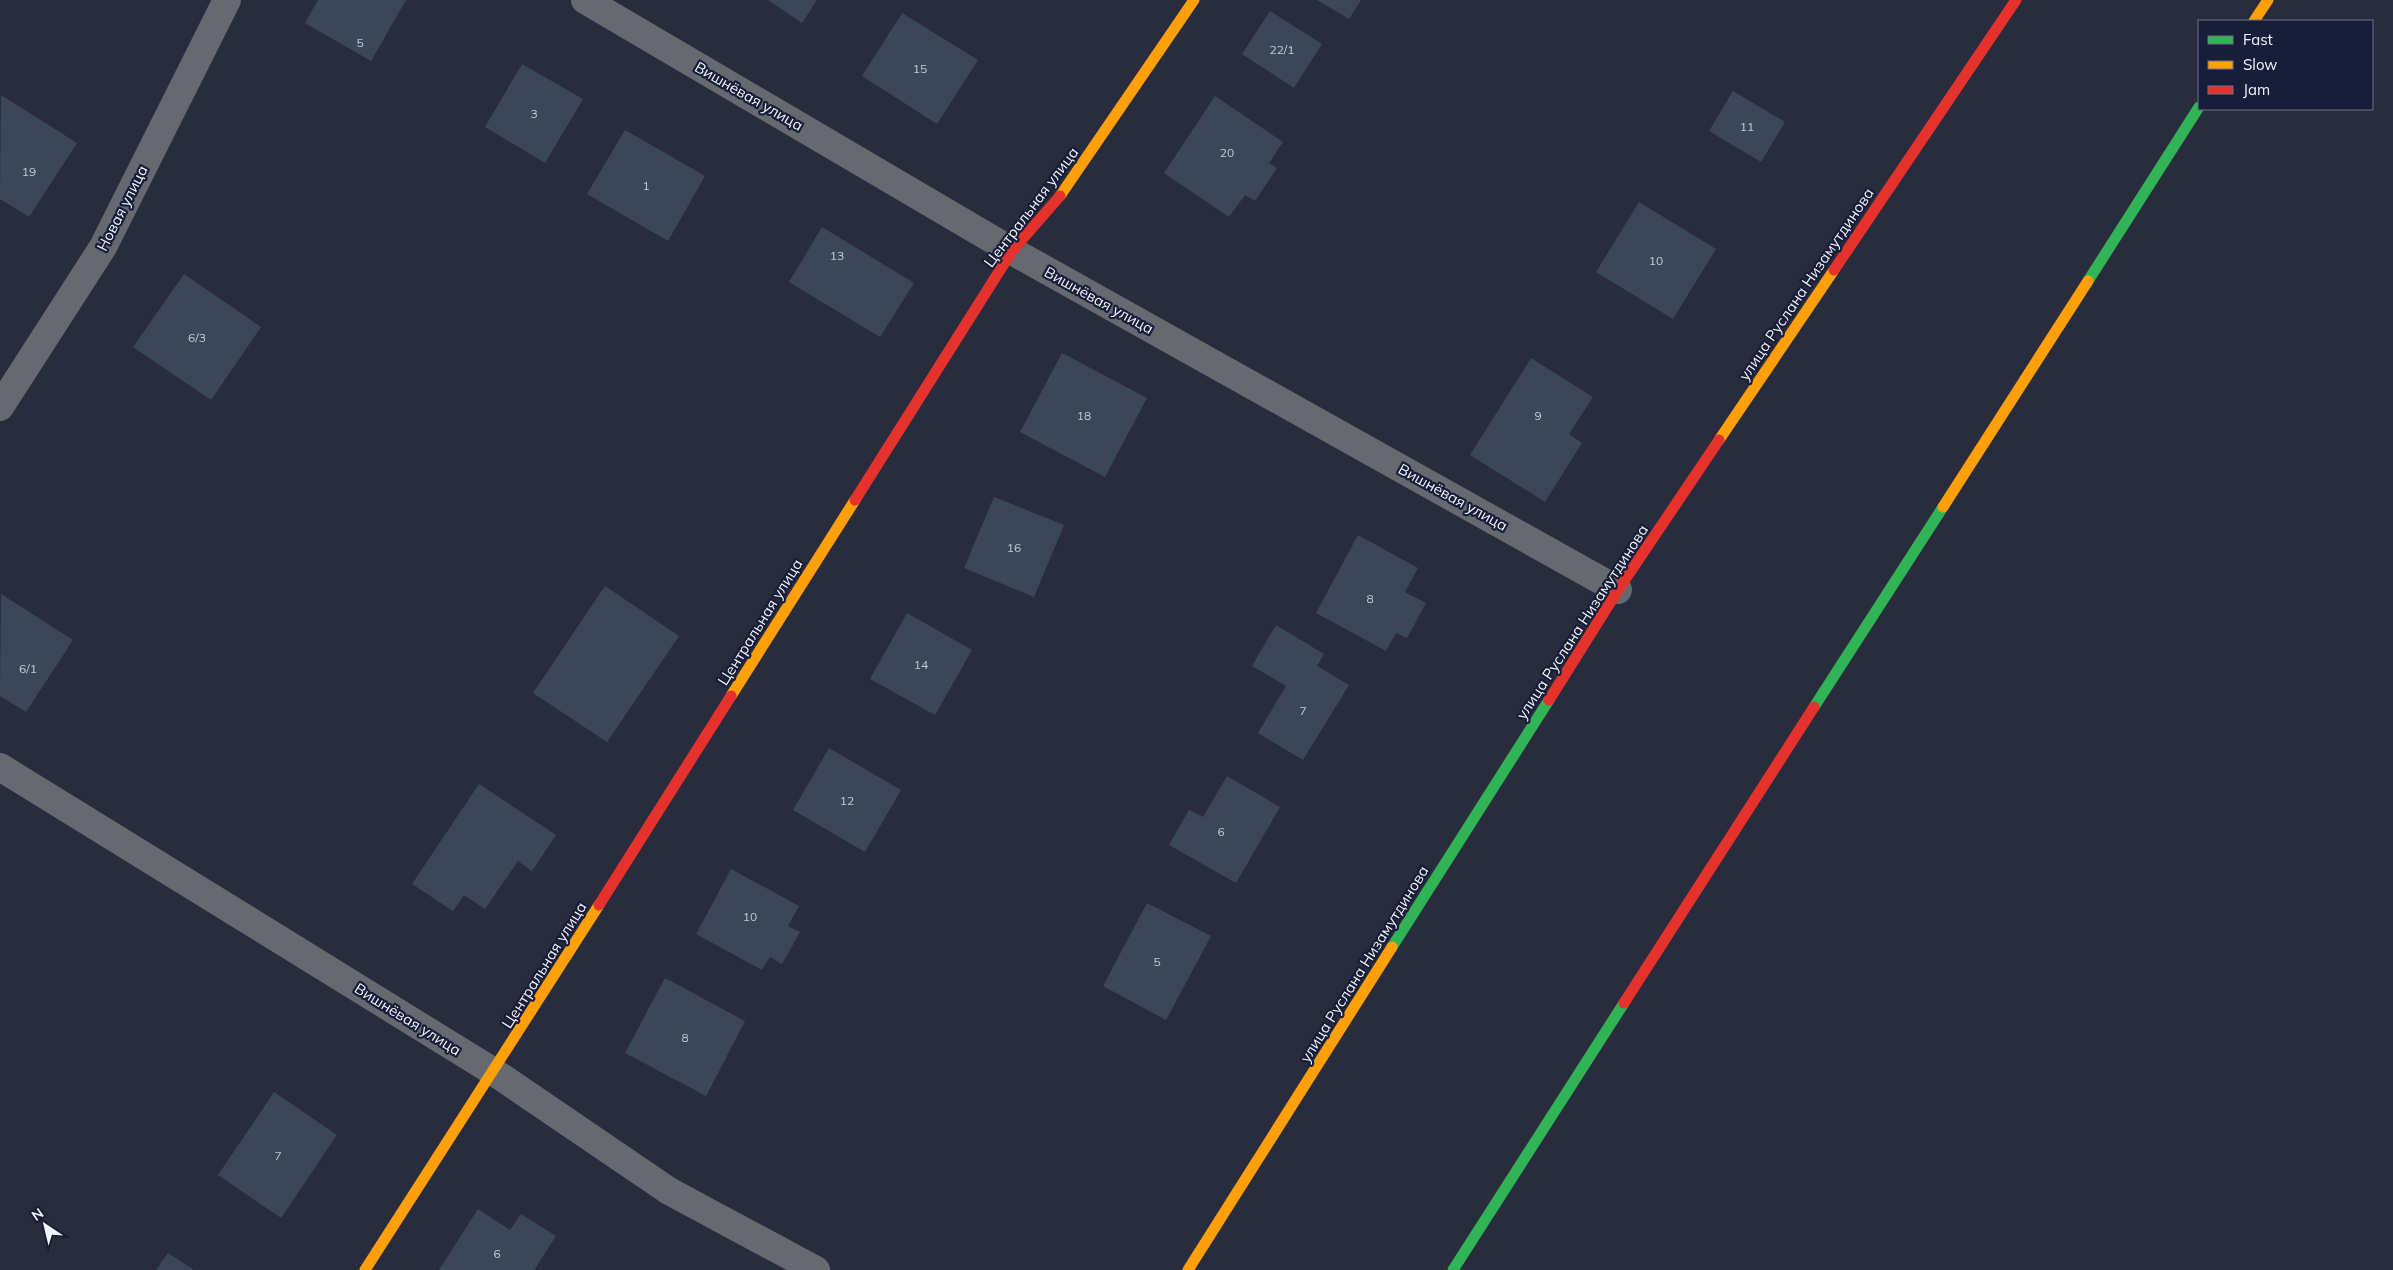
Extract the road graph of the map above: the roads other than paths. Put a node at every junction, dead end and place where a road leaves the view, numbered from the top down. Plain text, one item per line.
1 (227, 0) edge
2 (585, 0) edge
3 (1194, 0) edge
4 (2016, 0) edge
5 (2268, 0) edge
6 (2255, 20) edge
7 (2198, 109) edge
8 (1012, 252) junction
9 (0, 407) edge
10 (1618, 590) junction
11 (0, 768) edge
12 (494, 1072) junction
13 (365, 1270) edge
14 (816, 1270) edge
15 (1188, 1270) edge
16 (1453, 1270) edge

1 - 9 street, Новая улица
2 - 8 street, Вишнёвая улица
3 - 8 street, Центральная улица
4 - 10 street, улица Руслана Низамутдинова
5 - 6 street
7 - 16 street
8 - 10 street, Вишнёвая улица
8 - 12 street, Центральная улица
10 - 15 street, улица Руслана Низамутдинова
11 - 12 street, Вишнёвая улица
12 - 13 street, Центральная улица
12 - 14 street, Вишнёвая улица

